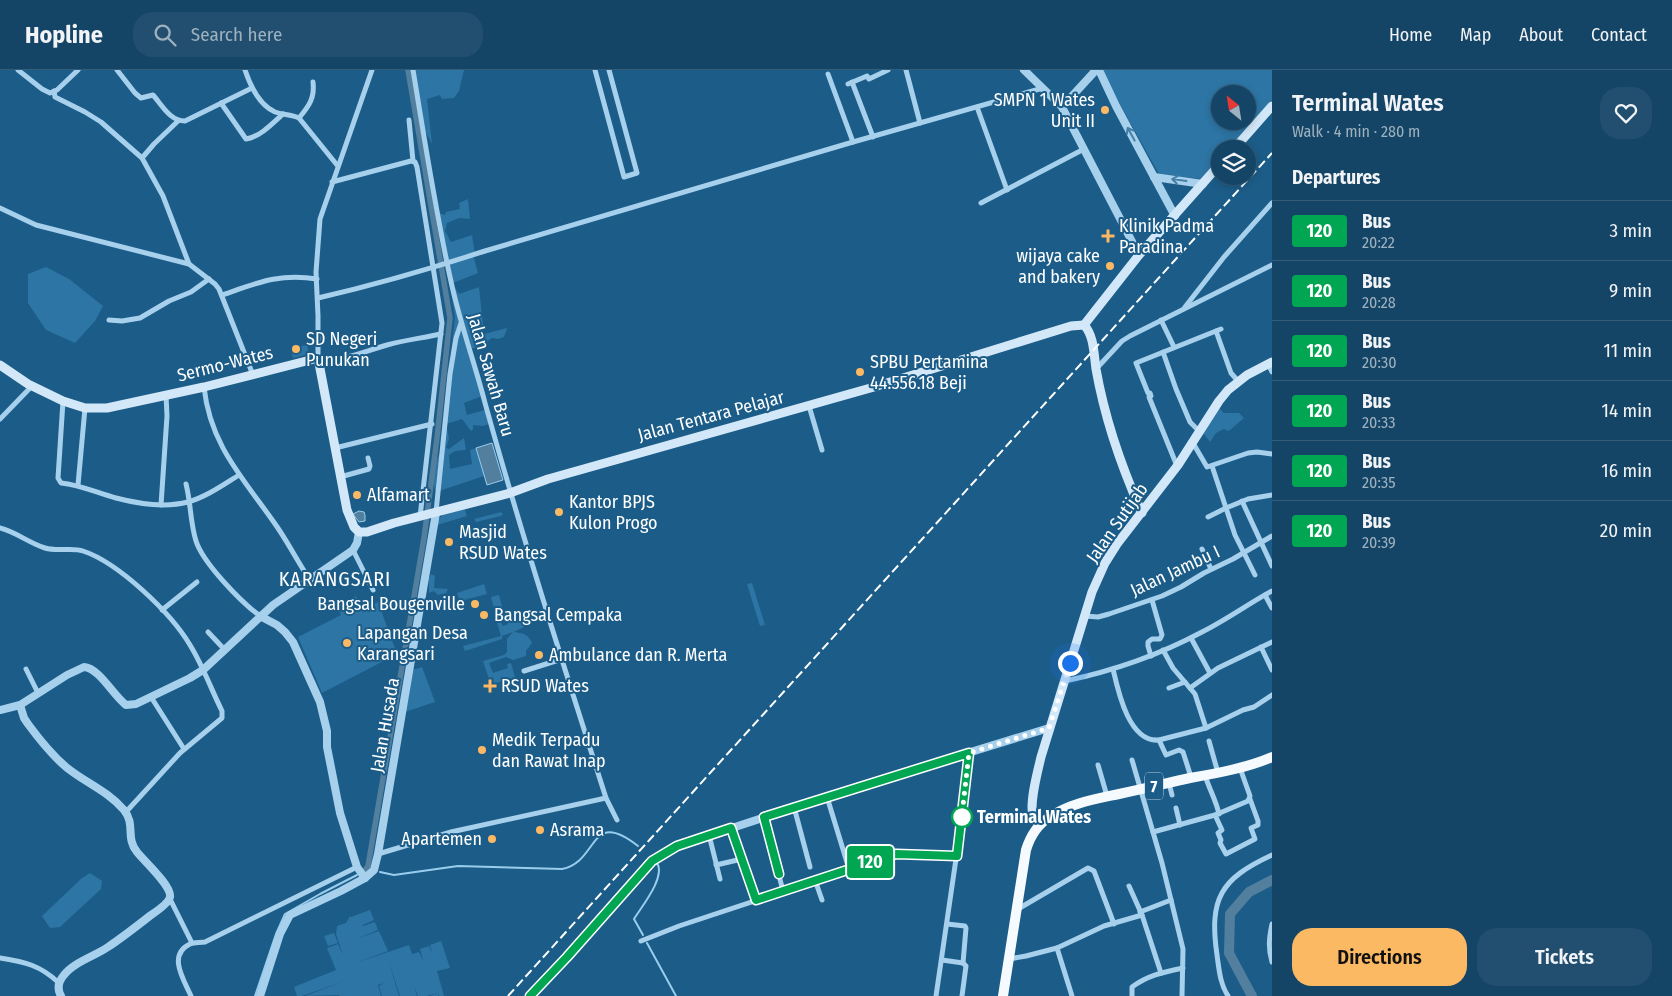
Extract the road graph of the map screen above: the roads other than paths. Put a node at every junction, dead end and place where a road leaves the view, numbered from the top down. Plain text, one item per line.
1 (18, 70) edge
2 (78, 70) edge
3 (117, 70) edge
4 (245, 70) edge
5 (372, 70) edge
6 (413, 70) edge
7 (596, 70) edge
8 (609, 70) edge
9 (888, 70) edge
10 (906, 70) edge
11 (1024, 70) edge
12 (1098, 70) edge
13 (828, 74) dead end
14 (313, 82) dead end
15 (252, 88) junction
16 (1043, 88) junction
17 (614, 89) junction
18 (54, 91) junction
19 (602, 93) junction
20 (221, 103) junction
21 (1272, 106) edge
22 (977, 107) junction
23 (1062, 107) junction
24 (283, 114) junction
25 (299, 118) junction
26 (409, 120) dead end
27 (178, 121) junction
28 (920, 124) junction
29 (873, 136) junction
30 (1242, 140) edge
31 (853, 142) junction
32 (1084, 149) junction
33 (142, 158) junction
34 (413, 161) junction
35 (337, 165) junction
36 (1211, 175) edge
37 (1154, 177) junction
38 (332, 182) junction
39 (1203, 184) junction
40 (1007, 190) junction
41 (981, 203) dead end
42 (1272, 203) edge
43 (0, 208) edge
44 (1175, 216) junction
45 (1139, 254) junction
46 (189, 264) junction
47 (446, 264) junction
48 (1272, 266) edge
49 (434, 267) junction
50 (209, 279) junction
51 (317, 279) junction
52 (222, 295) junction
53 (318, 298) junction
54 (1183, 309) junction
55 (110, 320) dead end
56 (1161, 320) junction
57 (462, 322) junction
58 (1084, 325) junction
59 (441, 334) junction
60 (1174, 347) junction
61 (1163, 352) junction
62 (318, 358) junction
63 (0, 365) edge
64 (1271, 366) edge
65 (1096, 369) junction
66 (438, 373) junction
67 (449, 374) junction
68 (253, 375) junction
69 (1238, 381) junction
70 (32, 386) junction
71 (204, 387) junction
72 (166, 395) junction
73 (63, 401) junction
74 (809, 406) junction
75 (85, 408) junction
76 (0, 419) edge
77 (432, 424) junction
78 (1200, 432) junction
79 (432, 437) junction
80 (442, 438) junction
81 (1193, 443) junction
82 (334, 448) junction
83 (822, 450) dead end
84 (1272, 454) edge
85 (368, 458) dead end
86 (1212, 466) junction
87 (1177, 467) junction
88 (239, 475) junction
89 (340, 477) junction
90 (186, 484) dead end
91 (78, 485) junction
92 (510, 493) junction
93 (1272, 495) edge
94 (190, 501) junction
95 (1242, 501) junction
96 (161, 505) junction
97 (1226, 508) junction
98 (1142, 513) junction
99 (427, 515) junction
100 (1208, 517) dead end
101 (0, 528) edge
102 (360, 532) junction
103 (1272, 536) edge
104 (1261, 541) junction
105 (1202, 549) dead end
106 (353, 550) junction
107 (1244, 552) junction
108 (1272, 566) edge
109 (1212, 569) junction
110 (1254, 576) dead end
111 (310, 580) junction
112 (196, 582) dead end
113 (373, 590) dead end
114 (1272, 591) edge
115 (1265, 595) junction
116 (1152, 600) junction
117 (1272, 608) edge
118 (162, 610) junction
119 (260, 616) junction
120 (1085, 616) junction
121 (208, 632) dead end
122 (1191, 638) junction
123 (1272, 642) edge
124 (1260, 647) junction
125 (225, 650) junction
126 (1163, 650) junction
127 (1151, 656) junction
128 (562, 659) junction
129 (26, 669) dead end
130 (1113, 669) junction
131 (203, 670) junction
132 (1272, 670) edge
133 (524, 671) dead end
134 (1210, 673) junction
135 (1065, 681) junction
136 (1185, 682) junction
137 (1170, 688) dead end
138 (1190, 688) junction
139 (38, 693) junction
140 (1272, 695) edge
141 (151, 697) junction
142 (20, 705) junction
143 (0, 710) edge
144 (1049, 728) junction
145 (1206, 728) junction
146 (1159, 740) junction
147 (1209, 741) dead end
148 (184, 749) junction
149 (969, 753) junction
150 (1272, 757) edge
151 (1132, 760) dead end
152 (1098, 765) dead end
153 (1240, 768) junction
154 (1218, 773) junction
155 (1205, 775) junction
156 (1191, 778) junction
157 (1169, 782) junction
158 (1140, 789) junction
159 (1172, 795) dead end
160 (826, 797) junction
161 (1107, 797) junction
162 (606, 798) junction
163 (1250, 799) junction
164 (794, 807) junction
165 (1176, 808) dead end
166 (126, 813) junction
167 (1217, 814) junction
168 (764, 817) junction
169 (617, 820) dead end
170 (1040, 825) junction
171 (1180, 825) junction
172 (731, 828) junction
173 (1152, 832) junction
174 (709, 835) junction
175 (378, 854) junction
176 (1272, 855) edge
177 (957, 856) junction
178 (742, 859) junction
179 (716, 866) junction
180 (357, 867) junction
181 (810, 867) dead end
182 (850, 869) junction
183 (365, 878) junction
184 (720, 879) dead end
185 (814, 880) junction
186 (1129, 886) dead end
187 (783, 891) junction
188 (170, 899) junction
189 (756, 900) junction
190 (822, 900) dead end
191 (1171, 900) junction
192 (1015, 911) junction
193 (1141, 914) junction
194 (947, 924) junction
195 (1114, 924) junction
196 (1272, 924) edge
197 (641, 941) dead end
198 (192, 943) junction
199 (1057, 948) junction
200 (0, 958) edge
201 (1008, 959) junction
202 (942, 960) junction
203 (1272, 962) edge
204 (963, 963) junction
205 (1183, 968) junction
206 (1161, 973) junction
207 (59, 982) junction
208 (61, 996) edge
209 (191, 996) edge
210 (260, 996) edge
211 (530, 996) edge
212 (936, 996) edge
213 (962, 996) edge
214 (1003, 996) edge
215 (1072, 996) edge
216 (1132, 996) edge
217 (1182, 996) edge
218 (1228, 996) edge

1 - 18 street
2 - 18 street
3 - 27 street
4 - 15 street
5 - 35 street
6 - 47 street, Jalan Sawah Baru
7 - 19 street
8 - 17 street
9 - 29 street
10 - 28 street
11 - 16 street
12 - 23 street
37 -> 12 street
13 - 31 street
14 - 25 street
15 - 20 street
15 - 24 street
16 - 22 street
16 - 23 street
17 - 19 street
17 - 19 street
18 - 33 street
20 - 24 street
20 - 27 street
21 - 30 main road
22 - 28 street
22 - 40 street
23 - 32 street
24 - 25 street
25 - 35 street
26 - 34 street
27 - 33 street
28 - 29 street
29 - 31 street
31 - 47 street
32 - 40 street
32 - 45 street
33 - 46 street
34 - 38 street
34 - 49 street
35 - 38 street
36 - 39 main road
39 -> 37 street
37 - 44 street
38 - 51 street
39 - 44 main road
40 - 41 street
42 - 54 street
43 - 46 street
44 - 45 main road
45 - 58 main road
46 - 50 street
47 - 49 street
47 - 57 street, Jalan Sawah Baru
48 - 54 street
49 - 53 street
49 - 59 street
50 - 52 street
50 - 55 street
51 - 52 street
51 - 53 street
52 - 68 street
53 - 62 street
54 - 56 street
56 - 60 street
56 - 65 street
57 - 67 street
57 - 92 street, Jalan Sawah Baru
58 - 65 main road
58 - 74 main road, Jalan Tentara Pelajar
59 - 62 street
59 - 66 street
60 - 61 street
60 - 69 street
61 - 78 street
61 - 87 street
62 - 68 main road, Sermo-Wates
62 - 82 main road
63 - 70 main road, Sermo-Wates
64 - 69 main road, Jalan Sutijab
65 - 98 main road
66 - 67 street
66 - 77 street
67 - 80 street
68 - 71 main road, Sermo-Wates
69 - 78 main road, Jalan Sutijab
70 - 73 main road, Sermo-Wates
70 - 76 street
71 - 72 main road, Sermo-Wates
71 - 88 street
72 - 75 main road, Sermo-Wates
72 - 96 street
73 - 75 main road, Sermo-Wates
73 - 91 street
74 - 83 street
74 - 92 main road, Jalan Tentara Pelajar
75 - 91 street
77 - 79 street
77 - 82 street
78 - 81 main road, Jalan Sutijab
79 - 80 street
79 - 99 street
80 - 99 street
81 - 86 street
81 - 87 main road, Jalan Sutijab
82 - 89 main road
84 - 86 street
85 - 89 street
86 - 97 street
87 - 98 main road, Jalan Sutijab
88 - 94 street
88 - 111 street
89 - 102 main road
90 - 94 street
91 - 96 street
92 - 99 main road, Jalan Tentara Pelajar
92 - 128 street, Jalan Sawah Baru
93 - 95 street
94 - 96 street
94 - 119 street
95 - 97 street
95 - 104 street
97 - 100 street
97 - 107 street
98 - 120 main road, Jalan Sutijab
99 - 102 main road, Jalan Tentara Pelajar
99 - 175 street, Jalan Husada
101 - 118 street
102 - 106 street
103 - 104 street, Jalan Jambu I
104 - 107 street, Jalan Jambu I
104 - 108 street
105 - 109 street
106 - 111 street
106 - 113 street
107 - 109 street, Jalan Jambu I
107 - 110 street
109 - 116 street, Jalan Jambu I
111 - 119 street
112 - 118 street
114 - 115 street
115 - 117 street
115 - 122 street
116 - 120 street, Jalan Jambu I
116 - 127 street
118 - 131 street
119 - 125 street
119 - 180 street
120 - 135 main road, Jalan Sutijab
121 - 125 street
122 - 126 street
122 - 134 street
123 - 124 street
124 - 132 street
124 - 134 street
125 - 131 street
126 - 127 street
126 - 136 street
127 - 130 street
128 - 133 street
128 - 162 street, Jalan Sawah Baru
129 - 139 street
130 - 135 street
130 - 146 street
131 - 141 street
131 - 148 street
134 - 138 street
135 - 144 main road, Jalan Sutijab
136 - 137 street
136 - 138 street
138 - 145 street
139 - 141 street
139 - 142 street
140 - 145 street
141 - 148 street
142 - 143 street
142 - 166 street
144 - 149 street
144 - 170 main road, Jalan Sutijab
145 - 146 street
146 - 156 street
147 - 154 street
148 - 166 street
149 - 160 street
149 - 177 street
150 - 153 highway, 7
151 - 158 street
152 - 161 street
153 - 154 highway, 7
153 - 163 street
154 - 155 highway, 7
155 - 156 highway, 7
155 - 167 street
156 - 157 highway, 7
157 - 158 highway, 7
157 - 159 street
158 - 161 highway, 7
158 - 173 street
160 - 164 street
160 - 182 street
161 - 170 highway, 7
162 - 169 street, Jalan Sawah Baru
162 - 175 street
163 - 167 street
163 - 167 street
164 - 168 street
164 - 181 street
165 - 171 street
166 - 188 street
167 - 171 street
168 - 172 street
168 - 187 street
170 - 192 highway, 7
171 - 173 street
172 - 174 street
172 - 178 street
173 - 191 street
174 - 179 street
174 - 211 street
175 - 183 street, Jalan Husada
176 - 218 street
177 - 182 street
177 - 194 street
178 - 179 street
178 - 189 street
179 - 184 street
180 - 183 street
180 - 198 street
182 - 185 street
183 - 210 street
185 - 187 street
185 - 190 street
186 - 193 street
187 - 189 street
188 - 198 street
188 - 207 street
189 - 197 street
191 - 193 street
191 - 205 street
192 - 195 street
192 - 201 highway, 7
193 - 195 street
193 - 206 street
194 - 202 street
194 - 204 street
195 - 199 street
196 - 203 street
198 - 209 street
199 - 201 street
199 - 215 street
200 - 207 street
201 - 214 highway, 7
202 - 204 street
202 - 212 street
204 - 213 street
205 - 206 street
205 - 217 street
206 - 216 street
207 - 208 street

